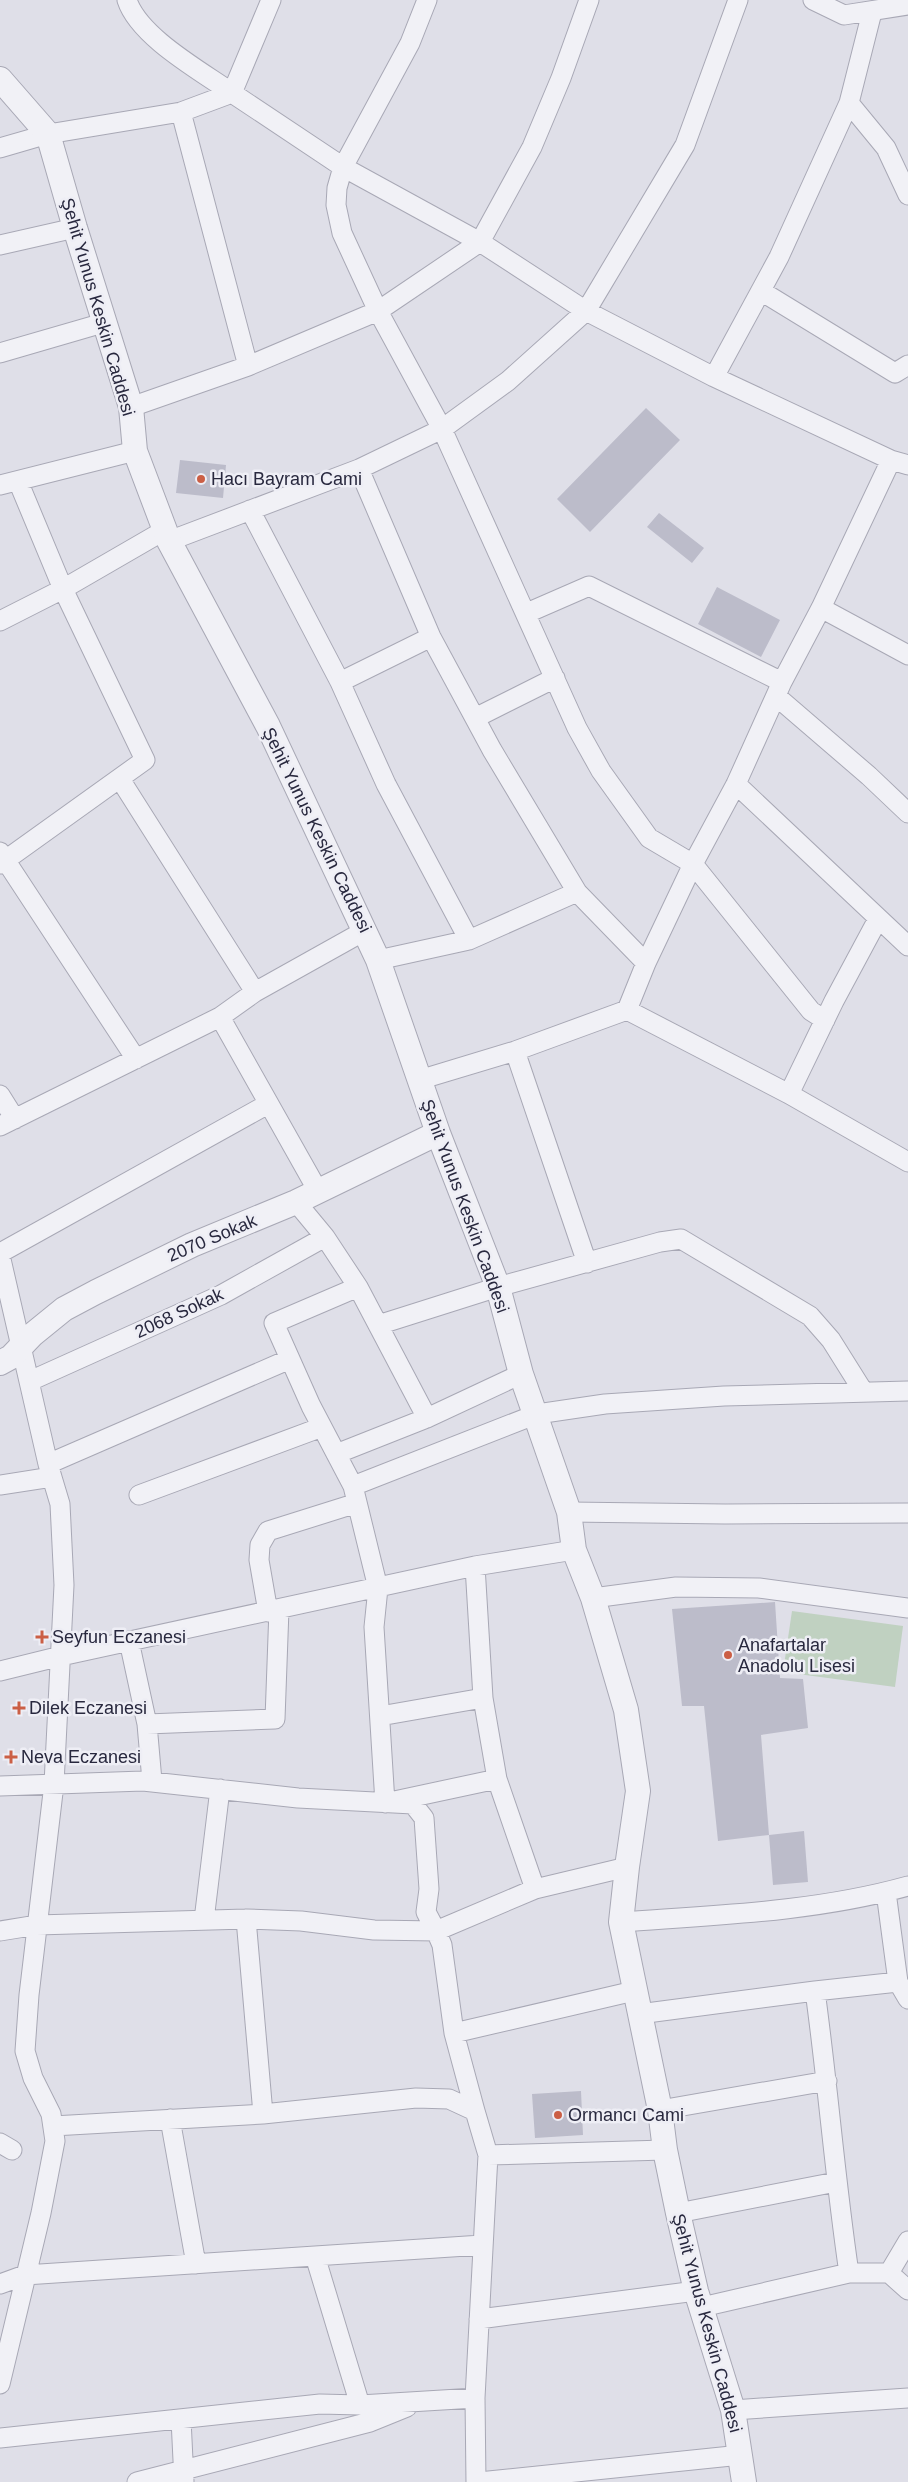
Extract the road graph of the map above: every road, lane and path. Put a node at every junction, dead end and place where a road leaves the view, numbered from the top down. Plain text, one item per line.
1 (126, 0) edge
2 (271, 0) edge
3 (426, 0) edge
4 (589, 0) edge
5 (738, 0) edge
6 (813, 0) edge
7 (908, 5) edge
8 (872, 12) junction
9 (0, 79) edge
10 (232, 93) junction
11 (849, 103) junction
12 (181, 112) junction
13 (48, 134) junction
14 (0, 148) edge
15 (343, 167) junction
16 (908, 195) edge
17 (75, 228) junction
18 (480, 242) junction
19 (0, 245) edge
20 (761, 291) junction
21 (378, 311) junction
22 (586, 312) junction
23 (103, 323) junction
24 (0, 353) edge
25 (908, 365) edge
26 (248, 366) junction
27 (714, 378) junction
28 (130, 407) junction
29 (442, 429) junction
30 (135, 452) junction
31 (900, 462) edge
32 (359, 469) junction
33 (9, 483) edge
34 (250, 510) junction
35 (167, 536) junction
36 (63, 589) junction
37 (821, 608) junction
38 (526, 613) junction
39 (0, 621) edge
40 (431, 637) junction
41 (908, 655) edge
42 (555, 678) junction
43 (340, 682) junction
44 (779, 689) junction
45 (475, 718) junction
46 (120, 779) junction
47 (736, 784) junction
48 (908, 813) edge
49 (2, 859) edge
50 (693, 864) junction
51 (577, 892) junction
52 (878, 919) junction
53 (366, 930) junction
54 (469, 940) junction
55 (908, 946) edge
56 (378, 960) junction
57 (646, 963) junction
58 (255, 992) junction
59 (627, 1010) junction
60 (220, 1018) junction
61 (825, 1020) junction
62 (515, 1051) junction
63 (136, 1059) junction
64 (419, 1080) junction
65 (0, 1094) edge
66 (789, 1094) junction
67 (268, 1104) junction
68 (7, 1123) edge
69 (438, 1132) junction
70 (908, 1162) edge
71 (318, 1191) junction
72 (296, 1202) junction
73 (325, 1238) junction
74 (0, 1254) edge
75 (587, 1263) junction
76 (358, 1287) junction
77 (498, 1287) junction
78 (378, 1325) junction
79 (22, 1347) junction
80 (290, 1359) junction
81 (0, 1363) edge
82 (521, 1374) junction
83 (30, 1381) junction
84 (863, 1391) junction
85 (908, 1391) edge
86 (536, 1414) junction
87 (427, 1418) junction
88 (322, 1427) junction
89 (336, 1454) junction
90 (50, 1471) junction
91 (0, 1485) edge
92 (355, 1494) junction
93 (139, 1495) dead end
94 (569, 1512) junction
95 (908, 1513) edge
96 (574, 1550) junction
97 (475, 1566) junction
98 (378, 1588) junction
99 (593, 1598) junction
100 (908, 1608) edge
101 (273, 1610) junction
102 (129, 1641) junction
103 (61, 1656) junction
104 (0, 1671) edge
105 (483, 1698) junction
106 (380, 1716) junction
107 (147, 1724) junction
108 (498, 1779) junction
109 (152, 1781) junction
110 (54, 1784) junction
111 (0, 1786) edge
112 (220, 1789) junction
113 (385, 1803) junction
114 (627, 1868) junction
115 (908, 1886) edge
116 (536, 1889) junction
117 (886, 1892) junction
118 (246, 1919) junction
119 (204, 1920) junction
120 (621, 1922) junction
121 (37, 1925) junction
122 (0, 1931) edge
123 (436, 1931) junction
124 (898, 1982) junction
125 (634, 1991) junction
126 (815, 1991) junction
127 (908, 1999) edge
128 (639, 2014) junction
129 (454, 2033) junction
130 (827, 2081) junction
131 (660, 2110) junction
132 (475, 2111) junction
133 (264, 2114) junction
134 (170, 2119) junction
135 (53, 2126) junction
136 (665, 2150) junction
137 (488, 2155) junction
138 (836, 2182) junction
139 (678, 2213) junction
140 (908, 2241) edge
141 (482, 2245) junction
142 (315, 2256) junction
143 (196, 2264) junction
144 (848, 2273) junction
145 (889, 2273) junction
146 (25, 2275) junction
147 (0, 2284) edge
148 (908, 2290) edge
149 (699, 2299) junction
150 (480, 2319) junction
151 (0, 2384) edge
152 (475, 2398) junction
153 (908, 2398) edge
154 (420, 2401) junction
155 (360, 2405) junction
156 (733, 2410) junction
157 (180, 2419) junction
158 (0, 2438) edge
159 (741, 2455) junction
160 (183, 2475) edge
161 (137, 2482) edge
162 (477, 2482) edge
163 (744, 2482) edge

1 - 10 street
2 - 10 street
3 - 15 street
4 - 18 street
5 - 22 street
6 - 8 street
7 - 8 street
8 - 11 street
9 - 13 street, Şehit Yunus Keskin Caddesi
10 - 12 street
10 - 15 street
11 - 16 street
11 - 20 street
12 - 13 street
12 - 26 street
13 - 14 street
13 - 17 street, Şehit Yunus Keskin Caddesi
15 - 18 street
15 - 21 street
17 - 19 street
17 - 23 street, Şehit Yunus Keskin Caddesi
18 - 21 street
18 - 22 street
20 - 25 street
20 - 27 street
21 - 26 street
21 - 29 street
22 - 27 street
22 - 29 street
23 - 24 street
23 - 28 street, Şehit Yunus Keskin Caddesi
26 - 28 street
27 - 31 street
28 - 30 street, Şehit Yunus Keskin Caddesi
29 - 32 street
29 - 38 street
30 - 33 street
30 - 35 street, Şehit Yunus Keskin Caddesi
31 - 37 street
32 - 34 street
32 - 40 street
33 - 36 street
34 - 35 street
34 - 43 street
35 - 36 street
35 - 53 street, Şehit Yunus Keskin Caddesi
36 - 39 street
36 - 46 street
37 - 41 street
37 - 44 street
38 - 42 street
38 - 44 street
40 - 43 street
40 - 45 street
42 - 45 street
42 - 50 street
43 - 54 street
44 - 47 street
44 - 48 street
45 - 51 street
46 - 49 street
46 - 58 street
47 - 50 street
47 - 52 street
49 - 63 street
50 - 57 street
50 - 61 street
51 - 54 street
51 - 57 street
52 - 55 street
52 - 61 street
53 - 56 street, Şehit Yunus Keskin Caddesi
53 - 58 street
54 - 56 street
56 - 64 street, Şehit Yunus Keskin Caddesi
57 - 59 street
58 - 60 street
59 - 62 street
59 - 66 street
60 - 63 street
60 - 67 street
61 - 66 street
62 - 64 street
62 - 75 street
63 - 68 street
64 - 69 street, Şehit Yunus Keskin Caddesi
65 - 68 street
66 - 70 street
67 - 71 street
67 - 74 street
69 - 71 street, 2070 Sokak
69 - 77 street, Şehit Yunus Keskin Caddesi
71 - 72 street, 2070 Sokak
72 - 73 street
72 - 79 street, 2070 Sokak
73 - 76 street
73 - 83 street, 2068 Sokak
74 - 79 street
75 - 77 street
75 - 84 street
76 - 78 street
76 - 80 street
77 - 78 street
77 - 82 street, Şehit Yunus Keskin Caddesi
78 - 87 street
79 - 81 street, 2070 Sokak
79 - 83 street
80 - 88 street
80 - 90 street
82 - 86 street, Şehit Yunus Keskin Caddesi
82 - 87 street
83 - 90 street
84 - 85 street
84 - 86 street
86 - 92 street
86 - 94 street, Şehit Yunus Keskin Caddesi
87 - 89 street
88 - 89 street
88 - 93 street
89 - 92 street
90 - 91 street
90 - 103 street
92 - 98 street
92 - 101 street
94 - 95 street
94 - 96 street, Şehit Yunus Keskin Caddesi
96 - 97 street
96 - 99 street, Şehit Yunus Keskin Caddesi
97 - 98 street
97 - 105 street
98 - 101 street
98 - 106 street
99 - 100 street
99 - 114 street, Şehit Yunus Keskin Caddesi
101 - 102 street
101 - 107 street
102 - 103 street
102 - 107 street
103 - 104 street
103 - 110 street
105 - 106 street
105 - 108 street
106 - 113 street
107 - 109 street
108 - 113 street
108 - 116 street
109 - 110 street
109 - 112 street
110 - 111 street
110 - 121 street
112 - 113 street
112 - 119 street
113 - 123 street
114 - 116 street
114 - 120 street, Şehit Yunus Keskin Caddesi
115 - 117 street
116 - 123 street
117 - 120 street
117 - 124 street
118 - 119 street
118 - 123 street
118 - 133 street
119 - 121 street
120 - 125 street, Şehit Yunus Keskin Caddesi
121 - 122 street
121 - 135 street
123 - 129 street
124 - 126 street
124 - 127 street
125 - 128 street, Şehit Yunus Keskin Caddesi
125 - 129 street
126 - 128 street
126 - 130 street
128 - 131 street, Şehit Yunus Keskin Caddesi
129 - 132 street
130 - 131 street
130 - 138 street
131 - 136 street, Şehit Yunus Keskin Caddesi
132 - 133 street
132 - 137 street
133 - 134 street
134 - 135 street
134 - 143 street
135 - 146 street
136 - 137 street
136 - 139 street, Şehit Yunus Keskin Caddesi
137 - 141 street
138 - 139 street
138 - 144 street
139 - 149 street, Şehit Yunus Keskin Caddesi
140 - 145 street
141 - 142 street
141 - 150 street
142 - 143 street
142 - 155 street
143 - 146 street
144 - 145 street
144 - 149 street
145 - 148 street
146 - 147 street
146 - 151 street
149 - 150 street
149 - 156 street, Şehit Yunus Keskin Caddesi
150 - 152 street
152 - 154 street
152 - 162 street
153 - 156 street
154 - 155 street
154 - 160 street
155 - 157 street
156 - 159 street, Şehit Yunus Keskin Caddesi
157 - 158 street
157 - 160 street
159 - 162 street
159 - 163 street, Şehit Yunus Keskin Caddesi
160 - 161 street

